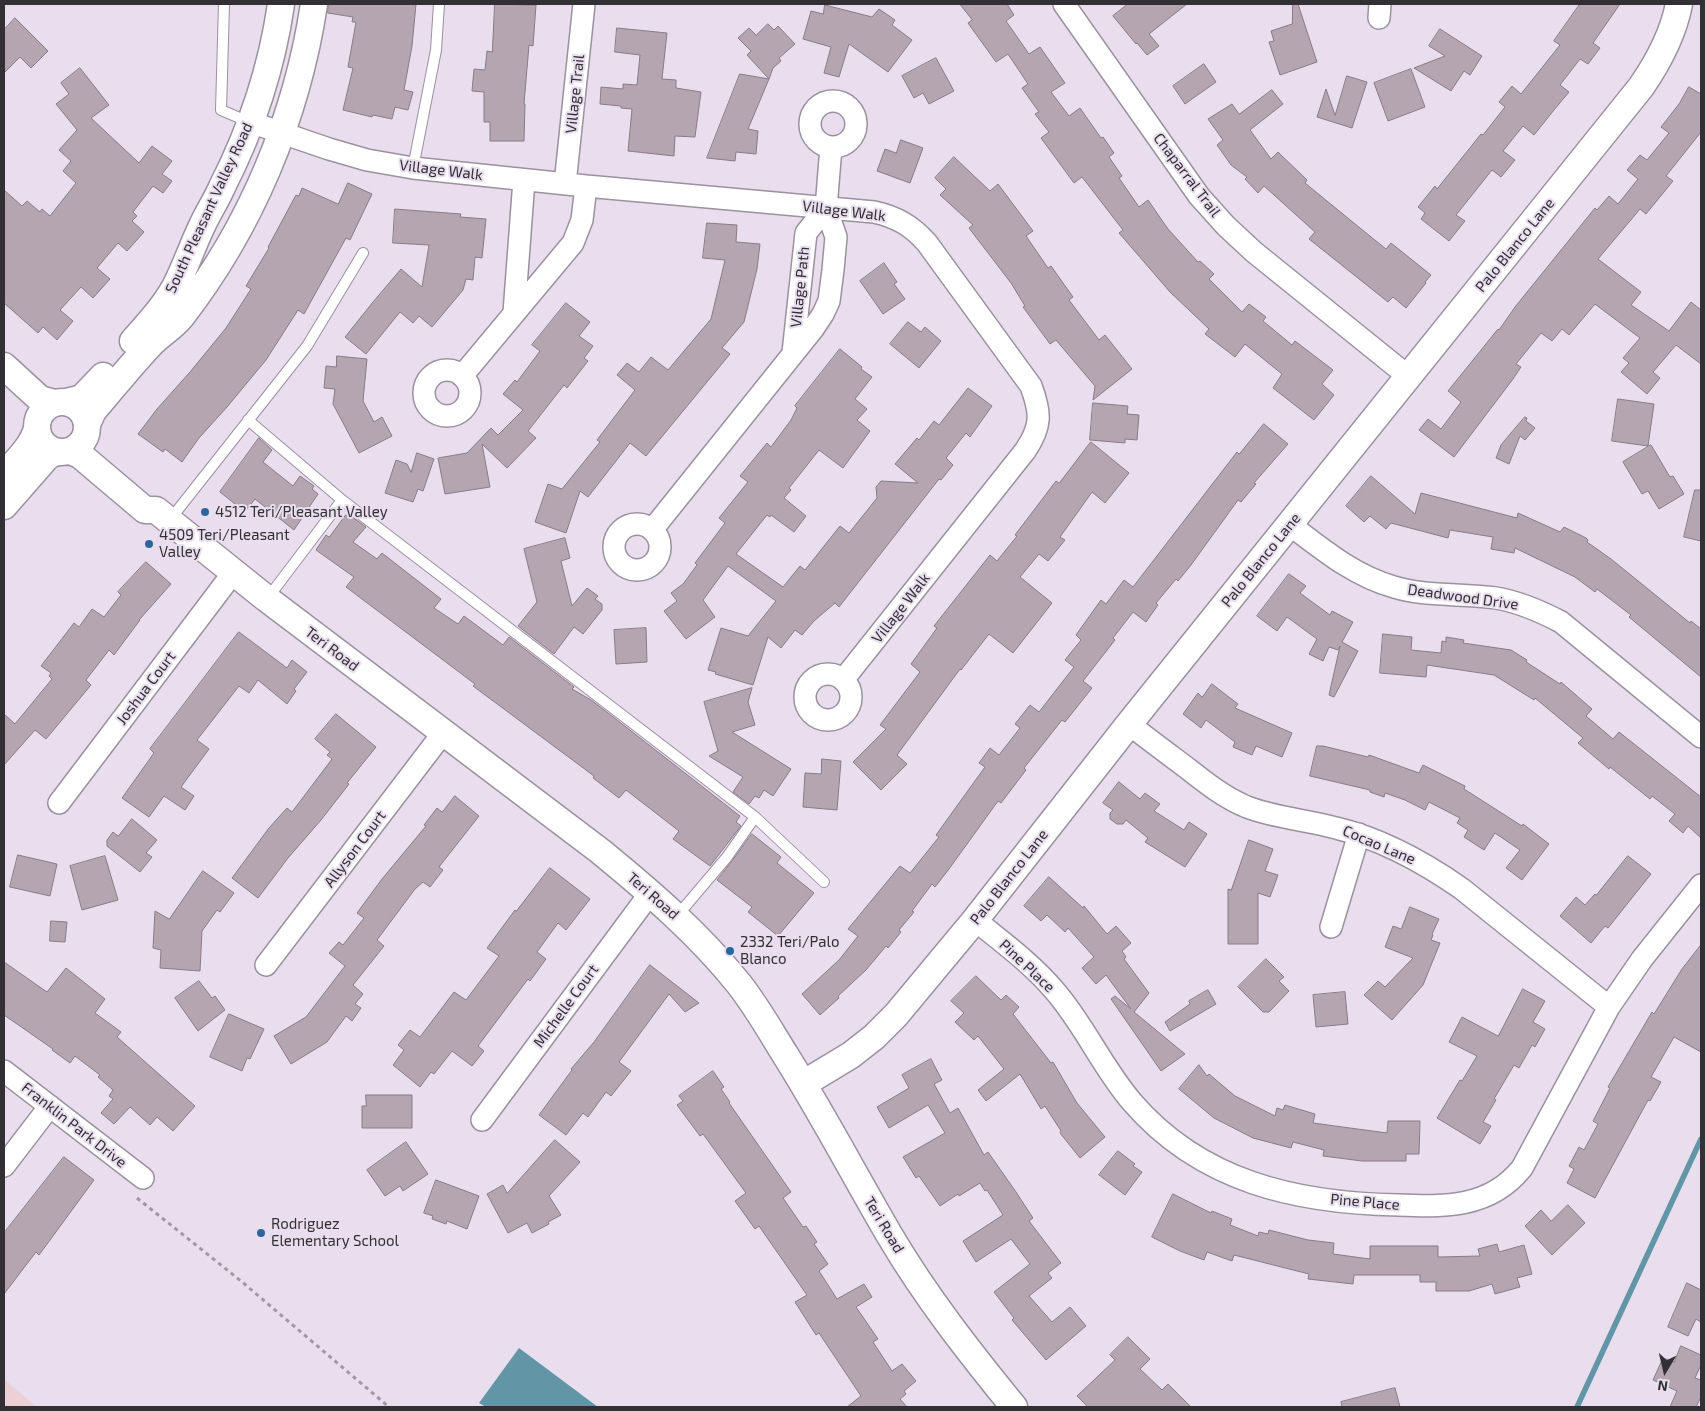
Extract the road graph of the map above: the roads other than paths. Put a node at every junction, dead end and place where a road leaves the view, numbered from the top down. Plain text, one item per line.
1 (224, 4) edge
2 (281, 4) edge
3 (314, 4) edge
4 (439, 4) edge
5 (584, 4) edge
6 (1065, 4) edge
7 (1679, 4) edge
8 (250, 122) junction
9 (282, 133) junction
10 (831, 147) dead end
11 (413, 168) junction
12 (524, 180) junction
13 (576, 185) junction
14 (826, 208) junction
15 (363, 253) dead end
16 (514, 313) junction
17 (793, 352) junction
18 (4, 366) edge
19 (462, 376) dead end
20 (1409, 377) junction
21 (4, 387) edge
22 (49, 414) junction
23 (248, 420) junction
24 (88, 427) junction
25 (64, 452) junction
26 (4, 475) edge
27 (342, 500) junction
28 (4, 506) edge
29 (162, 515) junction
30 (1289, 524) junction
31 (652, 530) dead end
32 (233, 573) junction
33 (267, 599) junction
34 (843, 680) dead end
35 (1129, 724) junction
36 (443, 733) junction
37 (1701, 737) edge
38 (59, 803) dead end
39 (755, 817) junction
40 (1359, 834) junction
41 (824, 882) dead end
42 (1701, 885) edge
43 (651, 892) junction
44 (677, 916) junction
45 (975, 920) junction
46 (1331, 927) dead end
47 (266, 965) dead end
48 (1609, 1007) junction
49 (4, 1071) edge
50 (803, 1084) junction
51 (50, 1106) junction
52 (482, 1120) dead end
53 (4, 1166) edge
54 (138, 1186) road end
55 (1014, 1407) edge

1 - 8 lane
2 - 8 street, South Pleasant Valley Road
3 - 9 street, South Pleasant Valley Road
4 - 11 lane
5 - 13 street, Village Trail
6 - 20 street, Chaparral Trail
7 - 20 street, Palo Blanco Lane
8 - 9 street, Village Walk
8 - 22 street, South Pleasant Valley Road
9 - 11 street, Village Walk
9 - 24 street, South Pleasant Valley Road
10 - 14 street
11 - 12 street, Village Walk
12 - 13 street, Village Walk
12 - 16 street
13 - 14 street, Village Walk
13 - 16 street, Village Trail
14 - 17 street, Village Path
14 - 17 street, Village Path
14 - 34 street, Village Walk
15 - 23 lane
16 - 19 street, Village Trail
17 - 31 street
18 - 22 street
20 - 30 street, Palo Blanco Lane
21 - 22 street
22 - 24 street
22 - 25 street
22 - 26 street
23 - 27 lane
23 - 29 lane
24 - 25 street
24 - 29 street, Teri Road
25 - 28 street
25 - 29 street, Teri Road
27 - 33 lane
27 - 39 lane
29 - 32 street, Teri Road
30 - 35 street, Palo Blanco Lane
30 - 37 street, Deadwood Drive
32 - 33 street, Teri Road
32 - 38 street, Joshua Court
33 - 36 street, Teri Road
35 - 40 street, Cocao Lane
35 - 45 street, Palo Blanco Lane
36 - 43 street, Teri Road
36 - 47 street, Allyson Court
39 - 41 lane
39 - 44 lane
40 - 46 street
40 - 48 street, Cocao Lane
42 - 48 street, Pine Place
43 - 44 street, Teri Road
43 - 52 street, Michelle Court
44 - 50 street, Teri Road
45 - 48 street, Pine Place
45 - 50 street, Palo Blanco Lane
49 - 51 street, Franklin Park Drive
50 - 55 street, Teri Road
51 - 53 street
51 - 54 street, Franklin Park Drive

